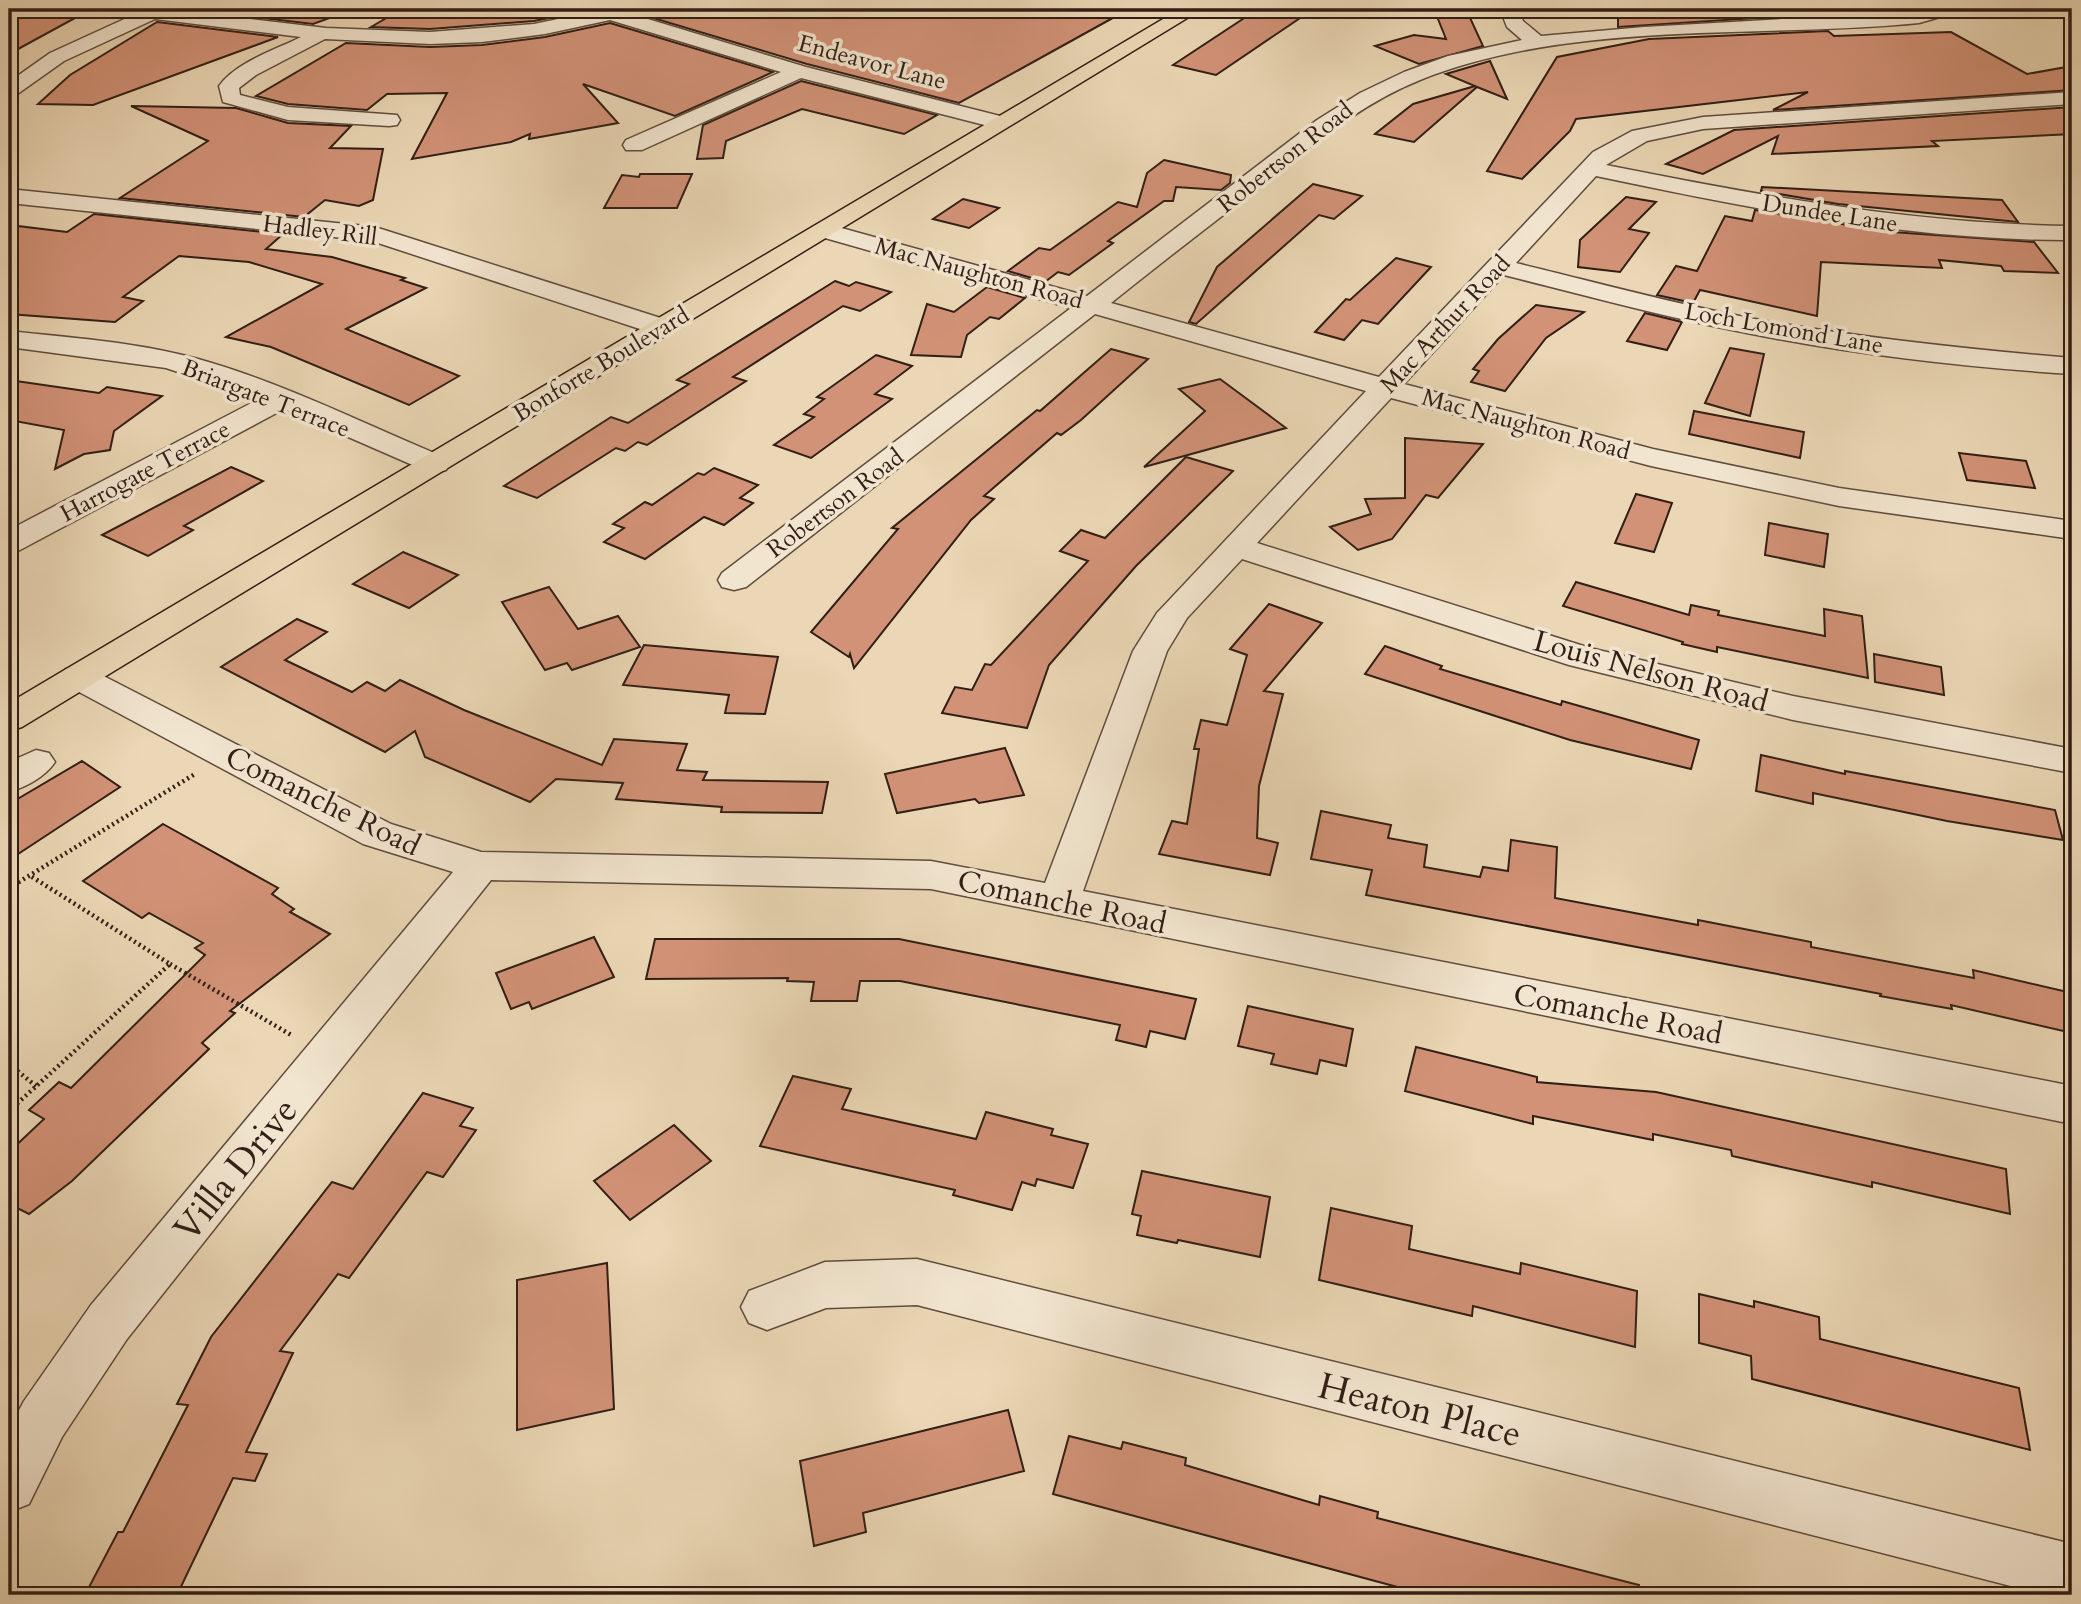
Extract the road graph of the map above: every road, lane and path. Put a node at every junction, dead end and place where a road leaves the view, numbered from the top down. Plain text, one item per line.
1 (119, 9) edge
2 (1193, 9) edge
3 (1509, 9) edge
4 (1947, 9) edge
5 (158, 11) edge
6 (617, 11) edge
7 (321, 34) junction
8 (1537, 43) junction
9 (799, 71) junction
10 (9, 91) edge
11 (2072, 98) edge
12 (388, 120) dead end
13 (1000, 122) junction
14 (634, 145) dead end
15 (1590, 168) junction
16 (9, 196) edge
17 (827, 231) junction
18 (2072, 233) edge
19 (1499, 266) junction
20 (1094, 304) junction
21 (661, 327) junction
22 (9, 340) edge
23 (2072, 366) edge
24 (1386, 388) junction
25 (281, 399) junction
26 (435, 464) junction
27 (2072, 530) edge
28 (9, 543) edge
29 (1238, 547) junction
30 (734, 580) dead end
31 (78, 677) junction
32 (9, 719) edge
33 (226, 755) junction
34 (2072, 761) edge
35 (480, 866) junction
36 (29, 876) junction
37 (9, 888) edge
38 (1058, 902) junction
39 (170, 964) junction
40 (330, 1051) junction
41 (9, 1064) edge
42 (36, 1086) junction
43 (2072, 1105) edge
44 (9, 1111) edge
45 (767, 1307) dead end
46 (9, 1485) edge
47 (2072, 1573) edge

1 - 5 street
2 - 13 main road, Bonforte Boulevard
3 - 8 street
4 - 8 street, Robertson Road
5 - 7 street
5 - 10 street
6 - 7 street
6 - 9 street, Endeavor Lane
7 - 12 street
8 - 20 street, Robertson Road
9 - 13 street, Endeavor Lane
9 - 14 street
11 - 15 street, Mac Arthur Road
13 - 17 main road, Bonforte Boulevard
15 - 18 street, Dundee Lane
15 - 19 street, Mac Arthur Road
16 - 21 street, Hadley Rill
17 - 20 street, Mac Naughton Road
17 - 21 main road, Bonforte Boulevard
19 - 23 street, Loch Lomond Lane
19 - 24 street, Mac Arthur Road
20 - 24 street, Mac Naughton Road
20 - 30 street, Robertson Road
21 - 26 main road, Bonforte Boulevard
22 - 25 street, Briargate Terrace
24 - 27 street, Mac Naughton Road
24 - 29 street, Mac Arthur Road
25 - 26 street, Briargate Terrace
25 - 28 street, Harrogate Terrace
26 - 31 main road, Bonforte Boulevard
29 - 34 street, Louis Nelson Road
29 - 38 street, Mac Arthur Road
31 - 32 main road, Bonforte Boulevard
31 - 33 street, Comanche Road
33 - 35 street, Comanche Road
33 - 36 path
35 - 38 street, Comanche Road
35 - 40 street, Villa Drive
36 - 37 path
36 - 39 path
38 - 43 street, Comanche Road
39 - 40 path
39 - 42 path
40 - 46 street, Villa Drive
41 - 42 path
42 - 44 path
45 - 47 street, Heaton Place

